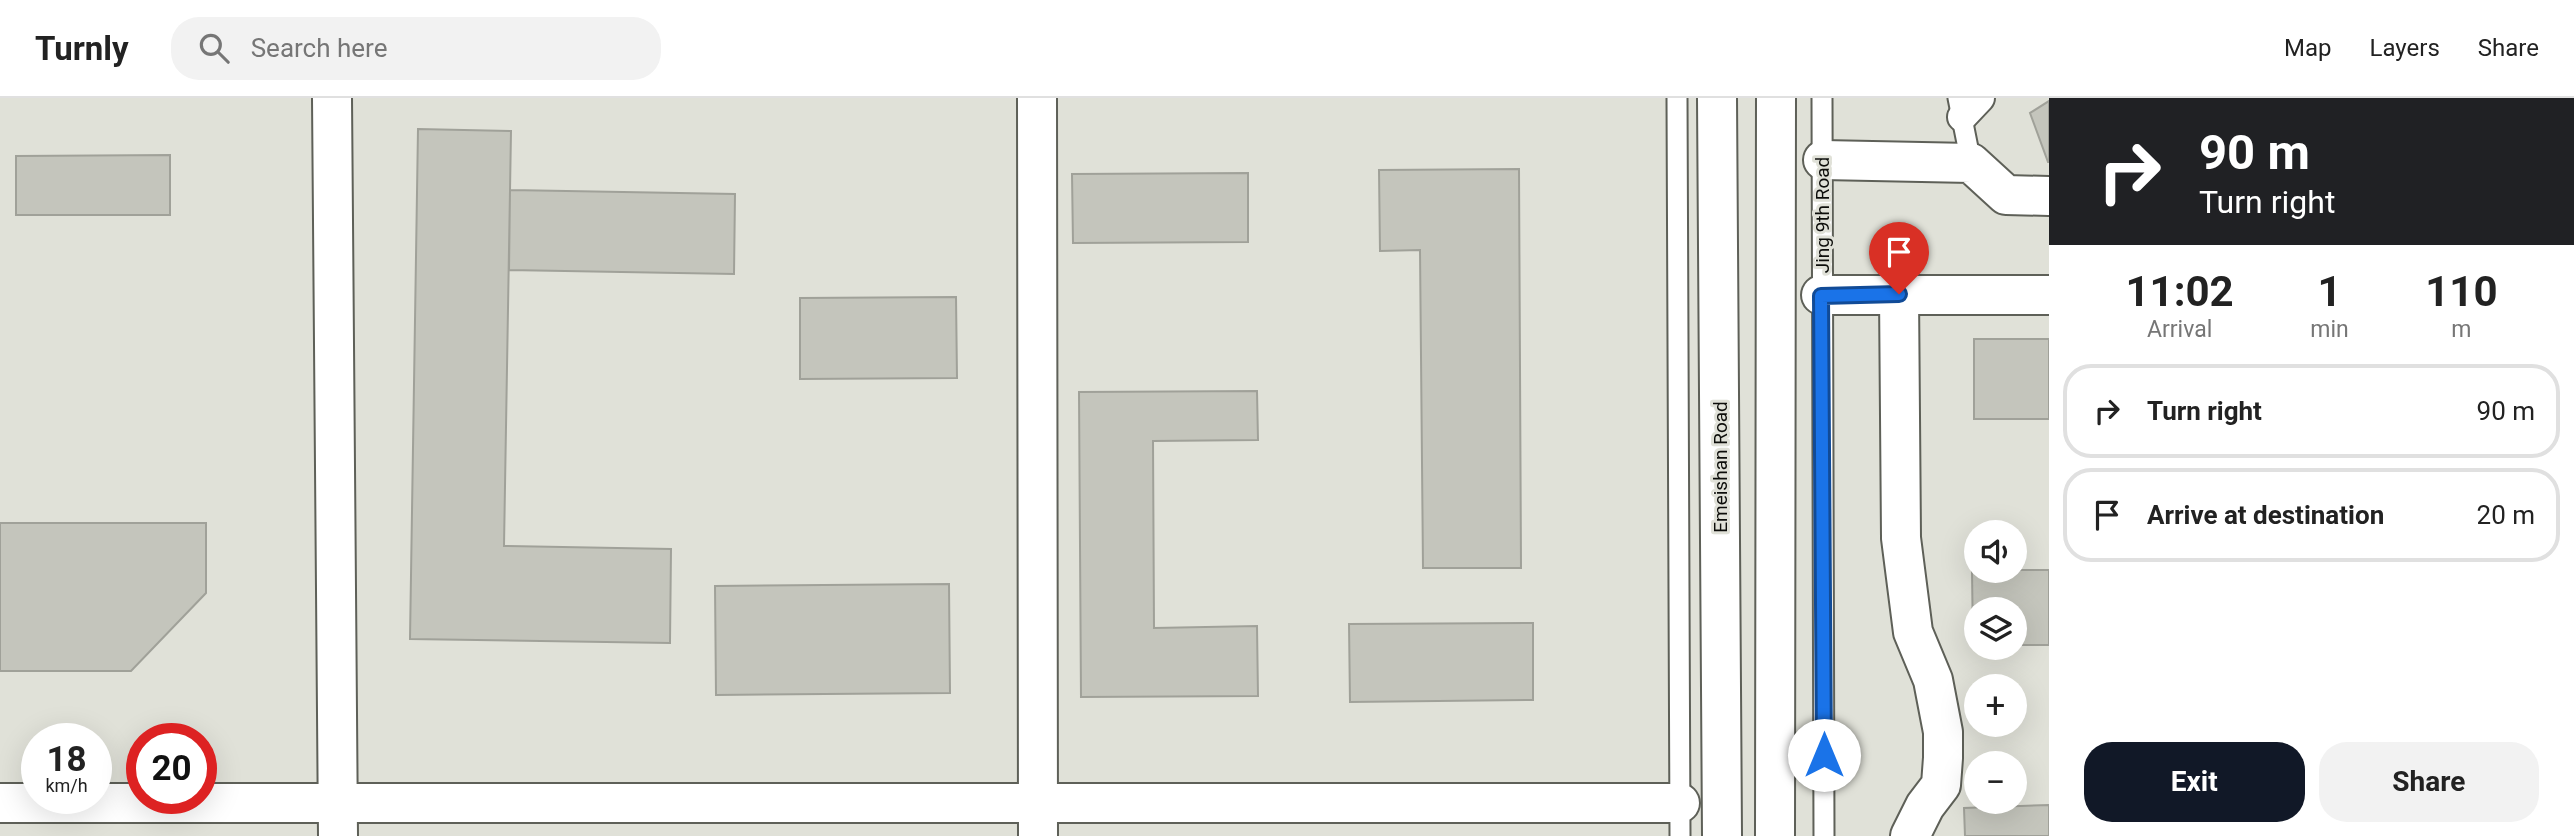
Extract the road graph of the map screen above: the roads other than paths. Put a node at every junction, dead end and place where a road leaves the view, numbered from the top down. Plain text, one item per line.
1 (332, 98) edge
2 (1037, 98) edge
3 (1677, 98) edge
4 (1717, 98) edge
5 (1776, 98) edge
6 (1822, 98) edge
7 (1967, 104) edge
8 (1823, 160) junction
9 (1971, 163) junction
10 (2049, 196) edge
11 (1899, 294) junction
12 (2049, 295) edge
13 (1821, 296) junction
14 (0, 803) edge
15 (338, 820) edge
16 (1038, 820) edge
17 (1680, 820) edge
18 (1722, 836) edge
19 (1775, 836) edge
20 (1824, 836) edge
21 (1910, 836) edge

1 - 15 street
2 - 16 street
3 - 17 lane
4 - 18 street, Emeishan Road
5 - 19 street
6 - 8 lane, Jing 9th Road
7 - 9 lane
8 - 9 street
8 - 13 lane, Jing 9th Road
9 - 10 street
11 - 12 street
11 - 13 street
11 - 21 street
13 - 20 lane, Jing 9th Road
14 - 15 street
15 - 16 street
16 - 17 street

